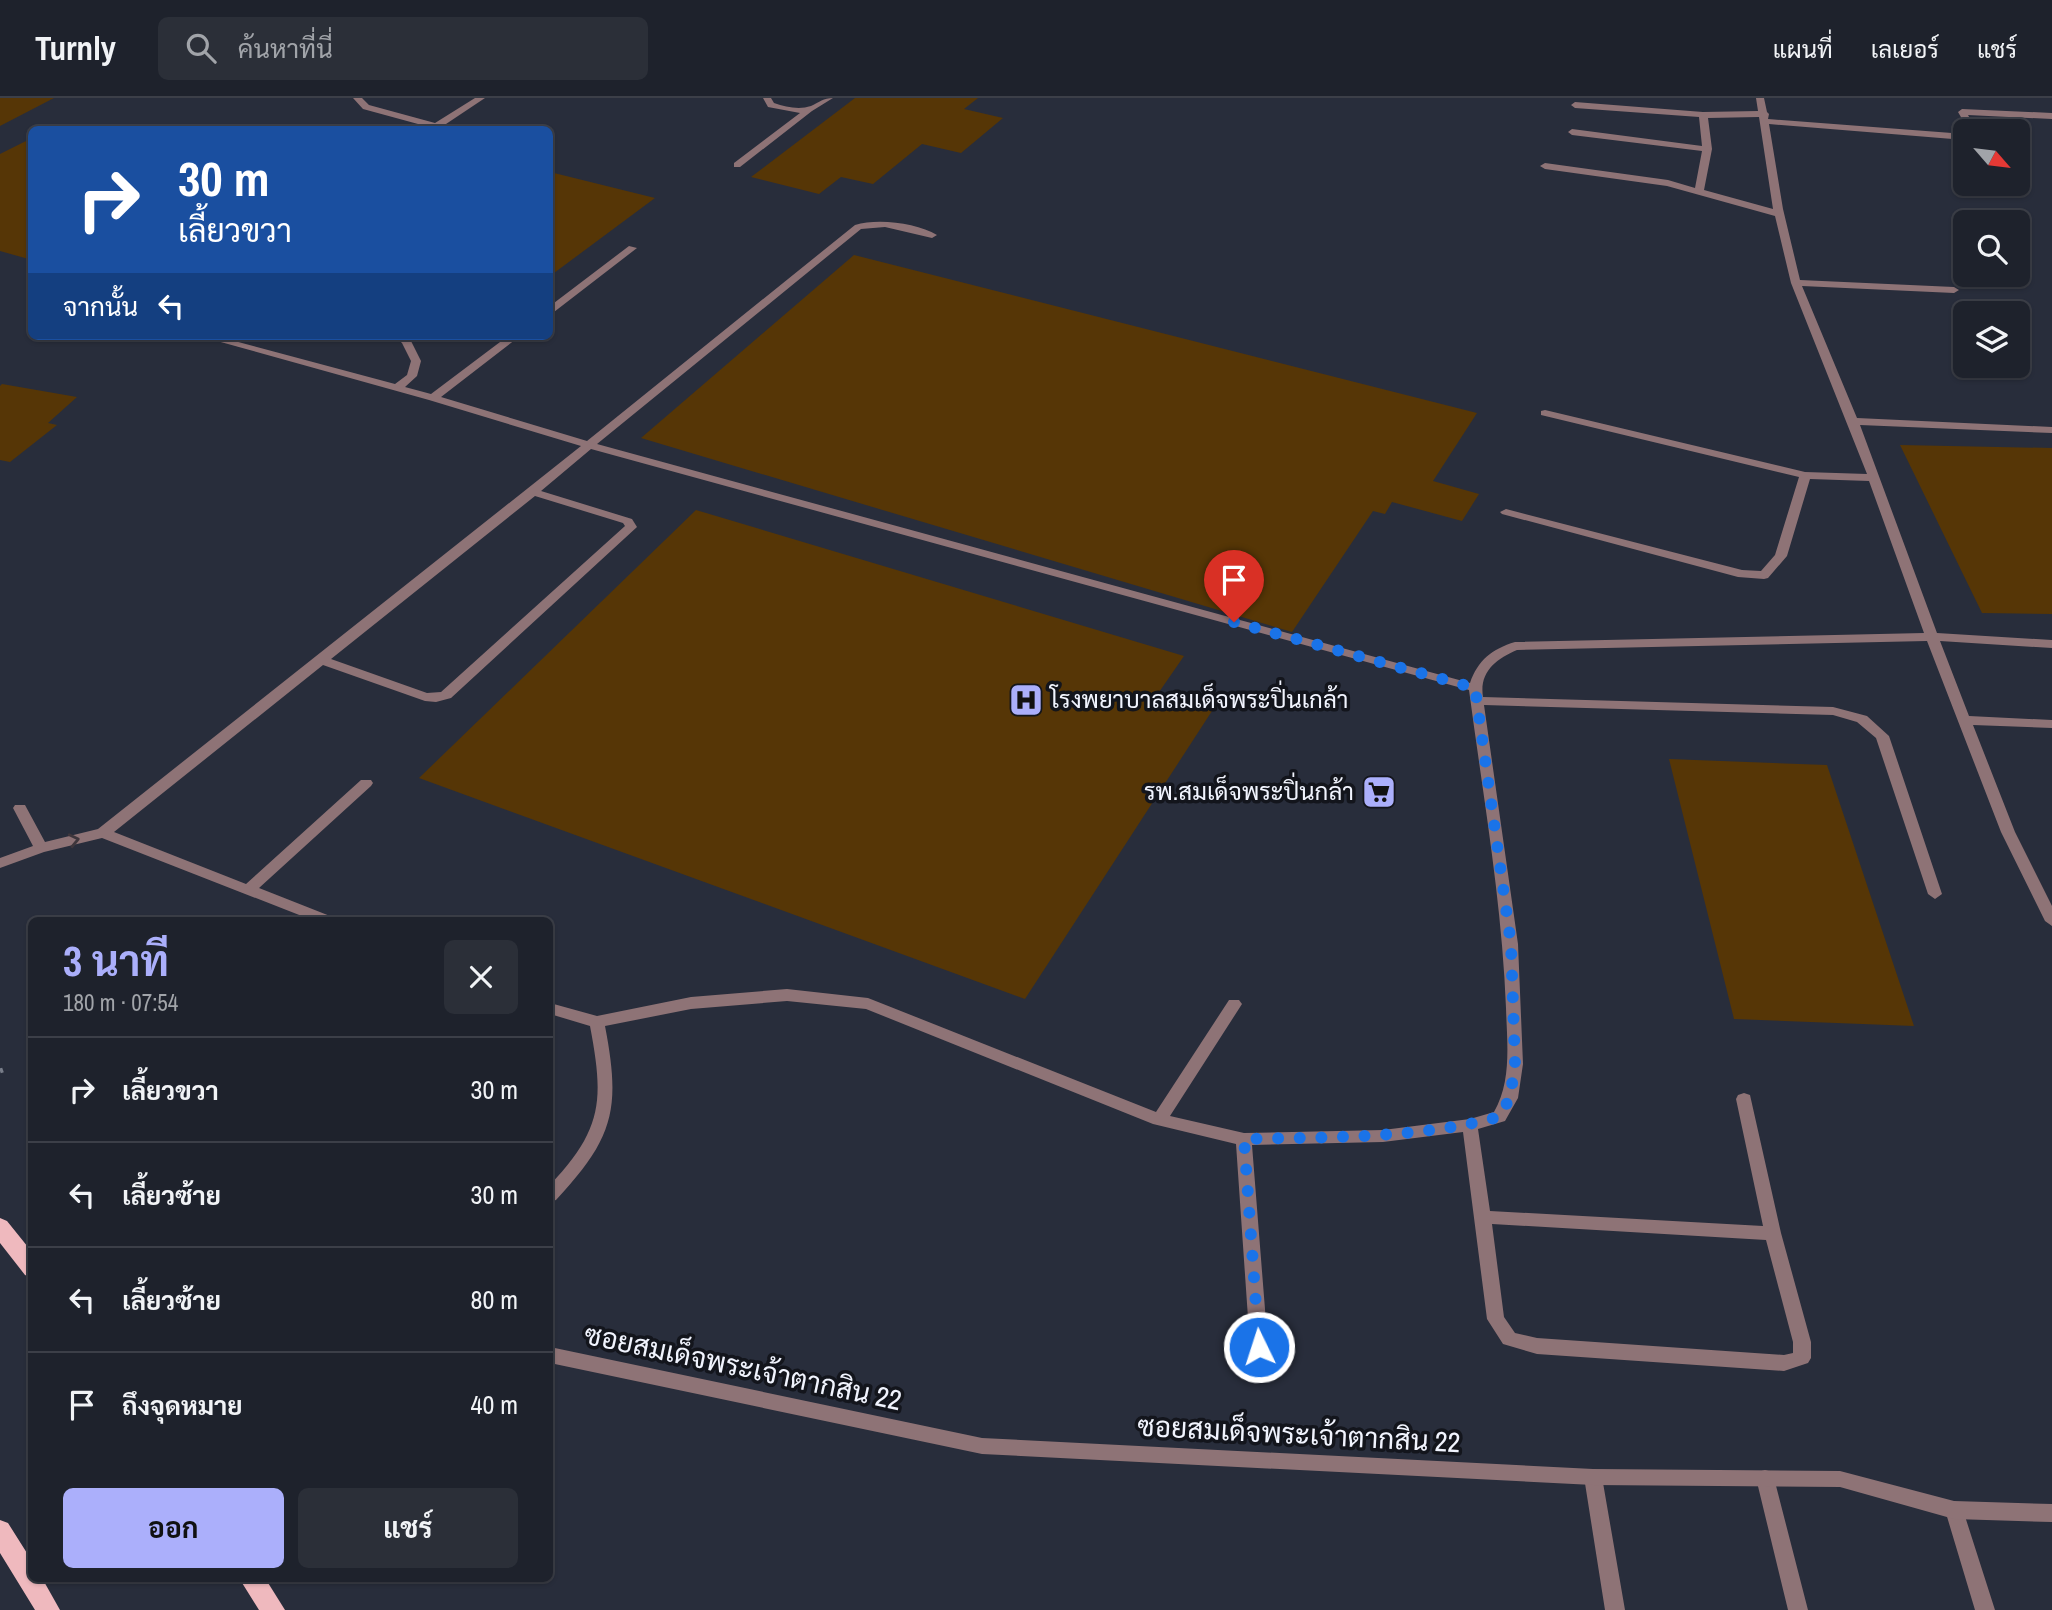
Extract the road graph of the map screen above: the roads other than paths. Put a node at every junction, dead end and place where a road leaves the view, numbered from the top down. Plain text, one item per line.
1 (357, 98) edge
2 (481, 98) edge
3 (767, 98) edge
4 (828, 98) edge
5 (1760, 98) edge
6 (1575, 105) dead end
7 (808, 111) junction
8 (1703, 115) junction
9 (2052, 116) edge
10 (1765, 118) junction
11 (1966, 119) edge
12 (427, 126) edge
13 (436, 126) edge
14 (1572, 132) dead end
15 (1953, 136) edge
16 (1707, 149) junction
17 (737, 165) dead end
18 (1545, 166) dead end
19 (1699, 191) junction
20 (1779, 214) junction
21 (932, 235) dead end
22 (632, 248) dead end
23 (1796, 283) junction
24 (1954, 290) dead end
25 (553, 308) edge
26 (219, 340) edge
27 (405, 340) edge
28 (510, 340) edge
29 (397, 388) junction
30 (433, 398) junction
31 (1545, 414) dead end
32 (1853, 421) junction
33 (2052, 430) edge
34 (589, 445) junction
35 (1805, 475) junction
36 (1873, 478) junction
37 (533, 492) junction
38 (1506, 512) dead end
39 (1932, 637) junction
40 (2052, 644) edge
41 (322, 660) junction
42 (1476, 695) junction
43 (1965, 720) junction
44 (2052, 724) edge
45 (366, 783) dead end
46 (20, 808) dead end
47 (103, 833) junction
48 (41, 848) junction
49 (0, 863) edge
50 (249, 889) junction
51 (1935, 894) dead end
52 (318, 917) edge
53 (2052, 921) edge
54 (1234, 1004) dead end
55 (553, 1010) edge
56 (597, 1022) junction
57 (1744, 1099) dead end
58 (1159, 1120) junction
59 (1470, 1125) junction
60 (1244, 1139) junction
61 (553, 1192) edge
62 (1484, 1217) junction
63 (0, 1227) edge
64 (1773, 1233) junction
65 (28, 1264) edge
66 (1259, 1347) dead end
67 (553, 1356) edge
68 (1593, 1477) junction
69 (1765, 1479) junction
70 (1954, 1510) junction
71 (2052, 1513) edge
72 (0, 1531) edge
73 (28, 1578) edge
74 (30, 1582) edge
75 (254, 1582) edge
76 (47, 1610) edge
77 (273, 1610) edge
78 (1615, 1610) edge
79 (1798, 1610) edge
80 (1986, 1610) edge

1 - 12 street
2 - 13 street
3 - 7 street
4 - 7 street
5 - 10 street
6 - 8 street
7 - 17 street
8 - 10 street
8 - 16 street
9 - 11 street
10 - 15 street
10 - 20 street
14 - 16 street
16 - 19 street
18 - 19 street
19 - 20 street
20 - 23 street
21 - 34 street
22 - 25 street
23 - 24 street
23 - 32 street
26 - 29 street
27 - 29 street
28 - 30 street
29 - 30 street
30 - 34 street
31 - 35 street
32 - 33 street
32 - 36 street
34 - 37 street
34 - 42 street
35 - 36 street
35 - 38 street
36 - 39 street
37 - 41 street
37 - 41 street
39 - 40 street
39 - 42 street
39 - 43 street
41 - 47 street
42 - 51 street
42 - 59 street
43 - 44 street
43 - 53 street
45 - 50 street
46 - 48 street
48 -> 47 street
47 - 50 street
48 - 49 street
50 - 52 street
54 - 58 street
55 - 56 street
56 - 58 street
56 - 61 street
57 - 64 street
58 - 60 street
59 - 60 street
59 - 62 street
60 - 66 street
62 - 64 street
62 - 64 street
63 - 65 main road
67 - 68 street, ซอยสมเด็จพระเจ้าตากสิน 22
68 - 69 street, ซอยสมเด็จพระเจ้าตากสิน 22
68 - 78 street
69 - 70 street, ซอยสมเด็จพระเจ้าตากสิน 22
69 - 79 street
70 - 71 street, ซอยสมเด็จพระเจ้าตากสิน 22
70 - 80 street
72 - 73 main road
74 - 76 main road
75 - 77 main road

